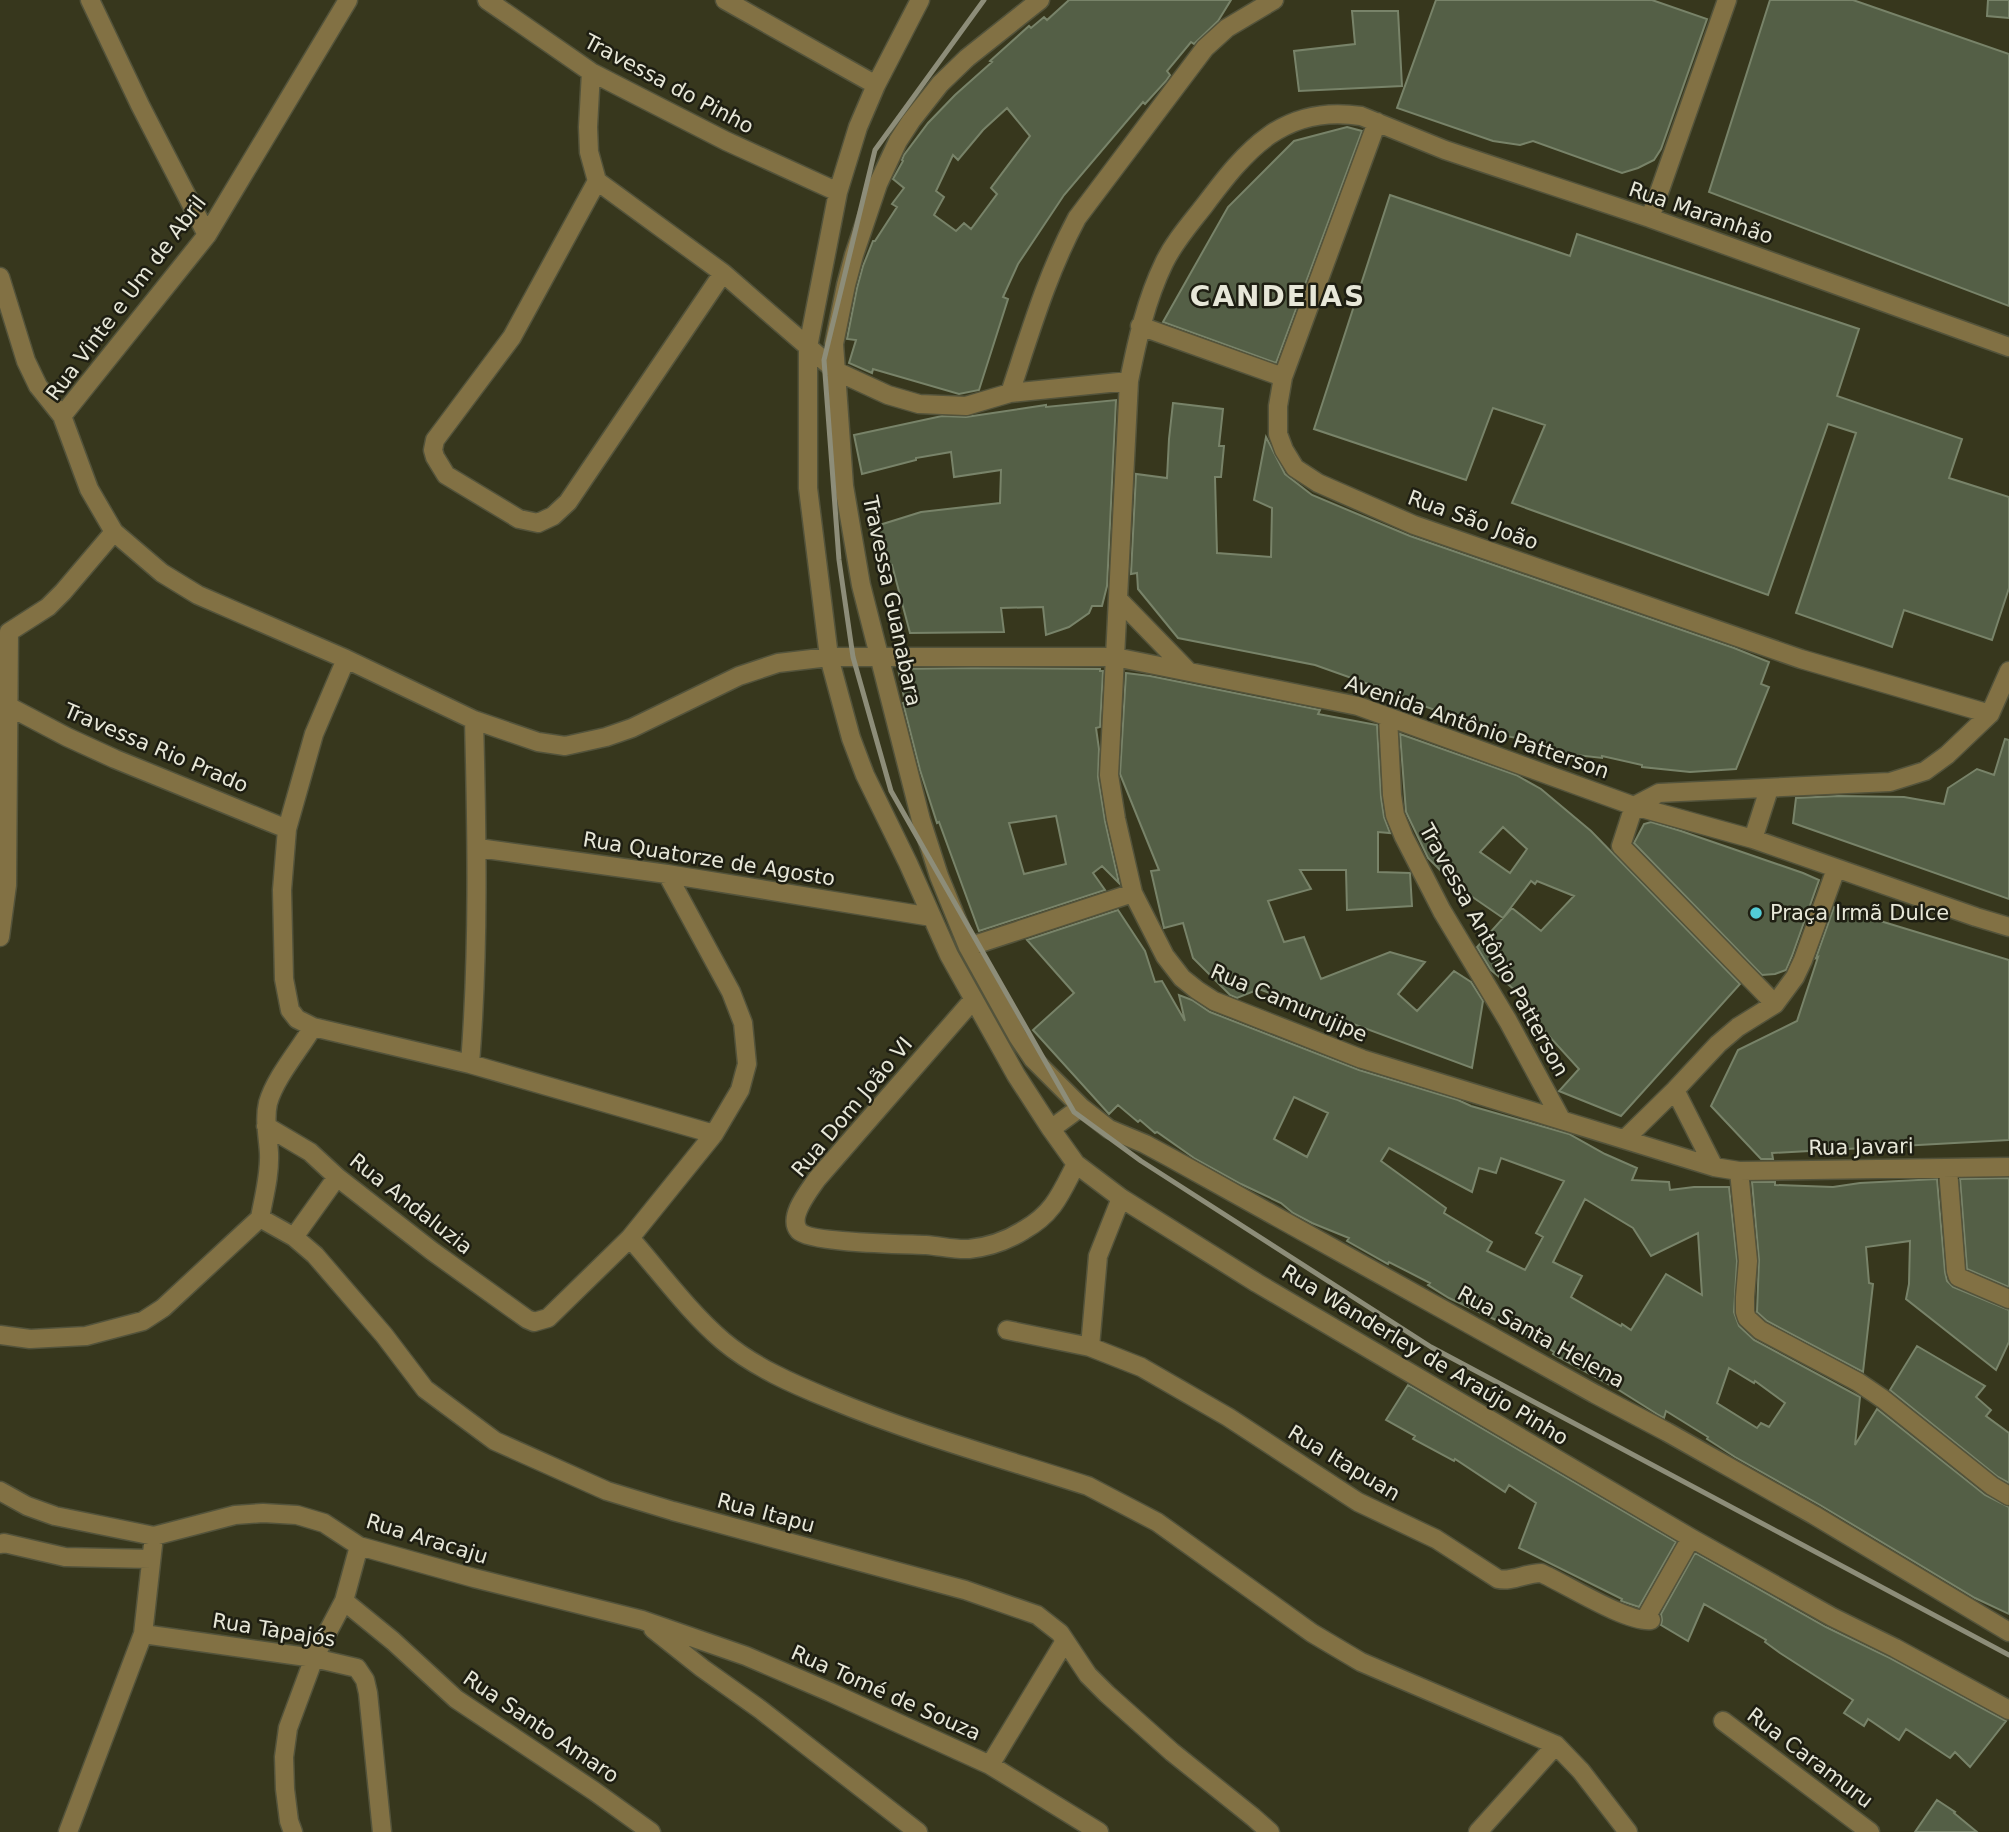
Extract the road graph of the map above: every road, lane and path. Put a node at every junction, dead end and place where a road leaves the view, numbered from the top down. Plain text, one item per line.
1 (90, 0) edge
2 (348, 0) edge
3 (487, 0) edge
4 (725, 0) edge
5 (920, 0) edge
6 (1040, 0) edge
7 (1275, 0) edge
8 (1727, 0) edge
9 (591, 72) junction
10 (876, 85) junction
11 (1377, 122) junction
12 (597, 181) junction
13 (838, 192) junction
14 (1650, 218) junction
15 (207, 235) junction
16 (723, 273) junction
17 (0, 277) edge
18 (1140, 326) junction
19 (808, 347) junction
20 (2009, 347) edge
21 (836, 371) junction
22 (1283, 377) junction
23 (1129, 381) junction
24 (1010, 393) junction
25 (62, 416) junction
26 (114, 532) junction
27 (1118, 600) junction
28 (5, 630) edge
29 (879, 656) junction
30 (829, 657) junction
31 (1115, 657) junction
32 (346, 659) junction
33 (1188, 671) junction
34 (2009, 671) edge
35 (8, 706) junction
36 (1990, 714) junction
37 (1388, 717) junction
38 (474, 720) junction
39 (1769, 789) junction
40 (1634, 806) junction
41 (287, 829) junction
42 (1753, 839) junction
43 (478, 848) junction
44 (1836, 869) junction
45 (667, 874) junction
46 (3, 885) edge
47 (1133, 893) junction
48 (932, 917) junction
49 (2009, 927) edge
50 (0, 937) edge
51 (968, 947) junction
52 (973, 1000) junction
53 (1775, 1004) junction
54 (313, 1027) junction
55 (470, 1064) junction
56 (1675, 1090) junction
57 (1080, 1107) junction
58 (1561, 1119) junction
59 (266, 1126) junction
60 (1051, 1129) junction
61 (714, 1134) junction
62 (1625, 1139) junction
63 (1076, 1164) junction
64 (1714, 1167) junction
65 (2009, 1167) edge
66 (1948, 1169) junction
67 (1739, 1171) junction
68 (337, 1177) junction
69 (1121, 1198) junction
70 (260, 1218) junction
71 (294, 1237) junction
72 (630, 1238) junction
73 (2009, 1299) edge
74 (1006, 1330) dead end
75 (0, 1335) edge
76 (1090, 1347) junction
77 (0, 1491) edge
78 (2009, 1496) edge
79 (154, 1536) junction
80 (1690, 1538) junction
81 (0, 1544) edge
82 (359, 1546) junction
83 (151, 1559) junction
84 (344, 1601) junction
85 (642, 1620) junction
86 (2009, 1632) edge
87 (143, 1634) junction
88 (1065, 1641) junction
89 (314, 1658) junction
90 (2009, 1710) edge
91 (1723, 1721) dead end
92 (1556, 1745) junction
93 (990, 1765) junction
94 (68, 1832) edge
95 (293, 1832) edge
96 (382, 1832) edge
97 (652, 1832) edge
98 (918, 1832) edge
99 (1100, 1832) edge
100 (1270, 1832) edge
101 (1478, 1832) edge
102 (1628, 1832) edge
103 (1870, 1832) edge

1 - 15 street
2 - 15 street, Rua Vinte e Um de Abril
3 - 9 street, Travessa do Pinho
4 - 10 street
5 - 10 street, Rua Wanderley de Araújo Pinho
6 - 21 street, Travessa Guanabara
7 - 24 street
8 - 14 street
9 - 12 street
9 - 13 street, Travessa do Pinho
10 - 13 street, Rua Wanderley de Araújo Pinho
11 - 14 street, Rua Maranhão
11 - 18 street
11 - 22 street, Rua São João
12 - 16 street
12 - 16 street
13 - 19 street, Rua Wanderley de Araújo Pinho
14 - 20 street, Rua Maranhão
15 - 25 street, Rua Vinte e Um de Abril
16 - 19 street
17 - 25 street
18 - 22 street
18 - 23 street
19 - 21 street
19 - 30 street, Rua Wanderley de Araújo Pinho
21 - 24 street
21 - 29 street, Travessa Guanabara
22 - 36 street, Rua São João
23 - 24 street
23 - 27 street
25 - 26 street, Rua Vinte e Um de Abril
26 - 28 street
26 - 32 street, Rua Vinte e Um de Abril
27 - 31 street
27 - 33 street
28 - 35 street
29 - 30 street, Avenida Antônio Patterson
29 - 31 street, Avenida Antônio Patterson
29 - 51 street, Travessa Guanabara
30 - 38 street, Rua Vinte e Um de Abril
30 - 48 street, Rua Wanderley de Araújo Pinho
31 - 33 street, Avenida Antônio Patterson
31 - 47 street, Rua Camurujipe
32 - 38 street, Rua Vinte e Um de Abril
32 - 41 street
33 - 37 street, Avenida Antônio Patterson
34 - 36 street
35 - 41 street, Travessa Rio Prado
35 - 46 street
36 - 39 street
37 - 40 street, Avenida Antônio Patterson
37 - 58 street, Travessa Antônio Patterson
38 - 43 street
39 - 40 street
39 - 42 street
40 - 42 street, Avenida Antônio Patterson
40 - 53 street
41 - 54 street
42 - 44 street, Avenida Antônio Patterson
43 - 45 street, Rua Quatorze de Agosto
43 - 55 street
44 - 49 street, Avenida Antônio Patterson
44 - 53 street
45 - 48 street, Rua Quatorze de Agosto
45 - 61 street
46 - 50 street
47 - 51 street
47 - 58 street, Rua Camurujipe
48 - 52 street, Rua Wanderley de Araújo Pinho
51 - 57 street, Travessa Guanabara
52 - 60 street, Rua Wanderley de Araújo Pinho
52 - 63 street, Rua Dom João VI
53 - 56 street
54 - 55 street
54 - 59 street
55 - 61 street
56 - 62 street
56 - 64 street
57 - 60 street
57 - 86 street, Rua Santa Helena
58 - 62 street, Rua Camurujipe
59 - 68 street, Rua Andaluzia
59 - 70 street
60 - 63 street, Rua Wanderley de Araújo Pinho
61 - 72 street
62 - 64 street, Rua Javari
63 - 69 street, Rua Wanderley de Araújo Pinho
64 - 67 street, Rua Javari
65 - 66 street, Rua Javari
66 - 67 street, Rua Javari
66 - 73 street
67 - 78 street
68 - 71 street
68 - 72 street, Rua Andaluzia
69 - 76 street
69 - 80 street, Rua Wanderley de Araújo Pinho
70 - 71 street, Rua Itapu
70 - 75 street
71 - 88 street, Rua Itapu
72 - 92 street
74 - 76 street, Rua Itapuan
76 - 80 street, Rua Itapuan
77 - 79 street, Rua Aracaju
79 - 82 street, Rua Aracaju
79 - 83 street
80 - 90 street, Rua Wanderley de Araújo Pinho
81 - 83 street
82 - 84 street
82 - 85 street, Rua Aracaju
83 - 87 street
84 - 89 street
84 - 97 street, Rua Santo Amaro
85 - 93 street, Rua Tomé de Souza
85 - 98 street
87 - 89 street, Rua Tapajós
87 - 94 street
88 - 93 street
88 - 100 street, Rua Itapu
89 - 95 street
89 - 96 street, Rua Tapajós
91 - 103 street, Rua Caramuru
92 - 101 street
92 - 102 street
93 - 99 street, Rua Tomé de Souza

